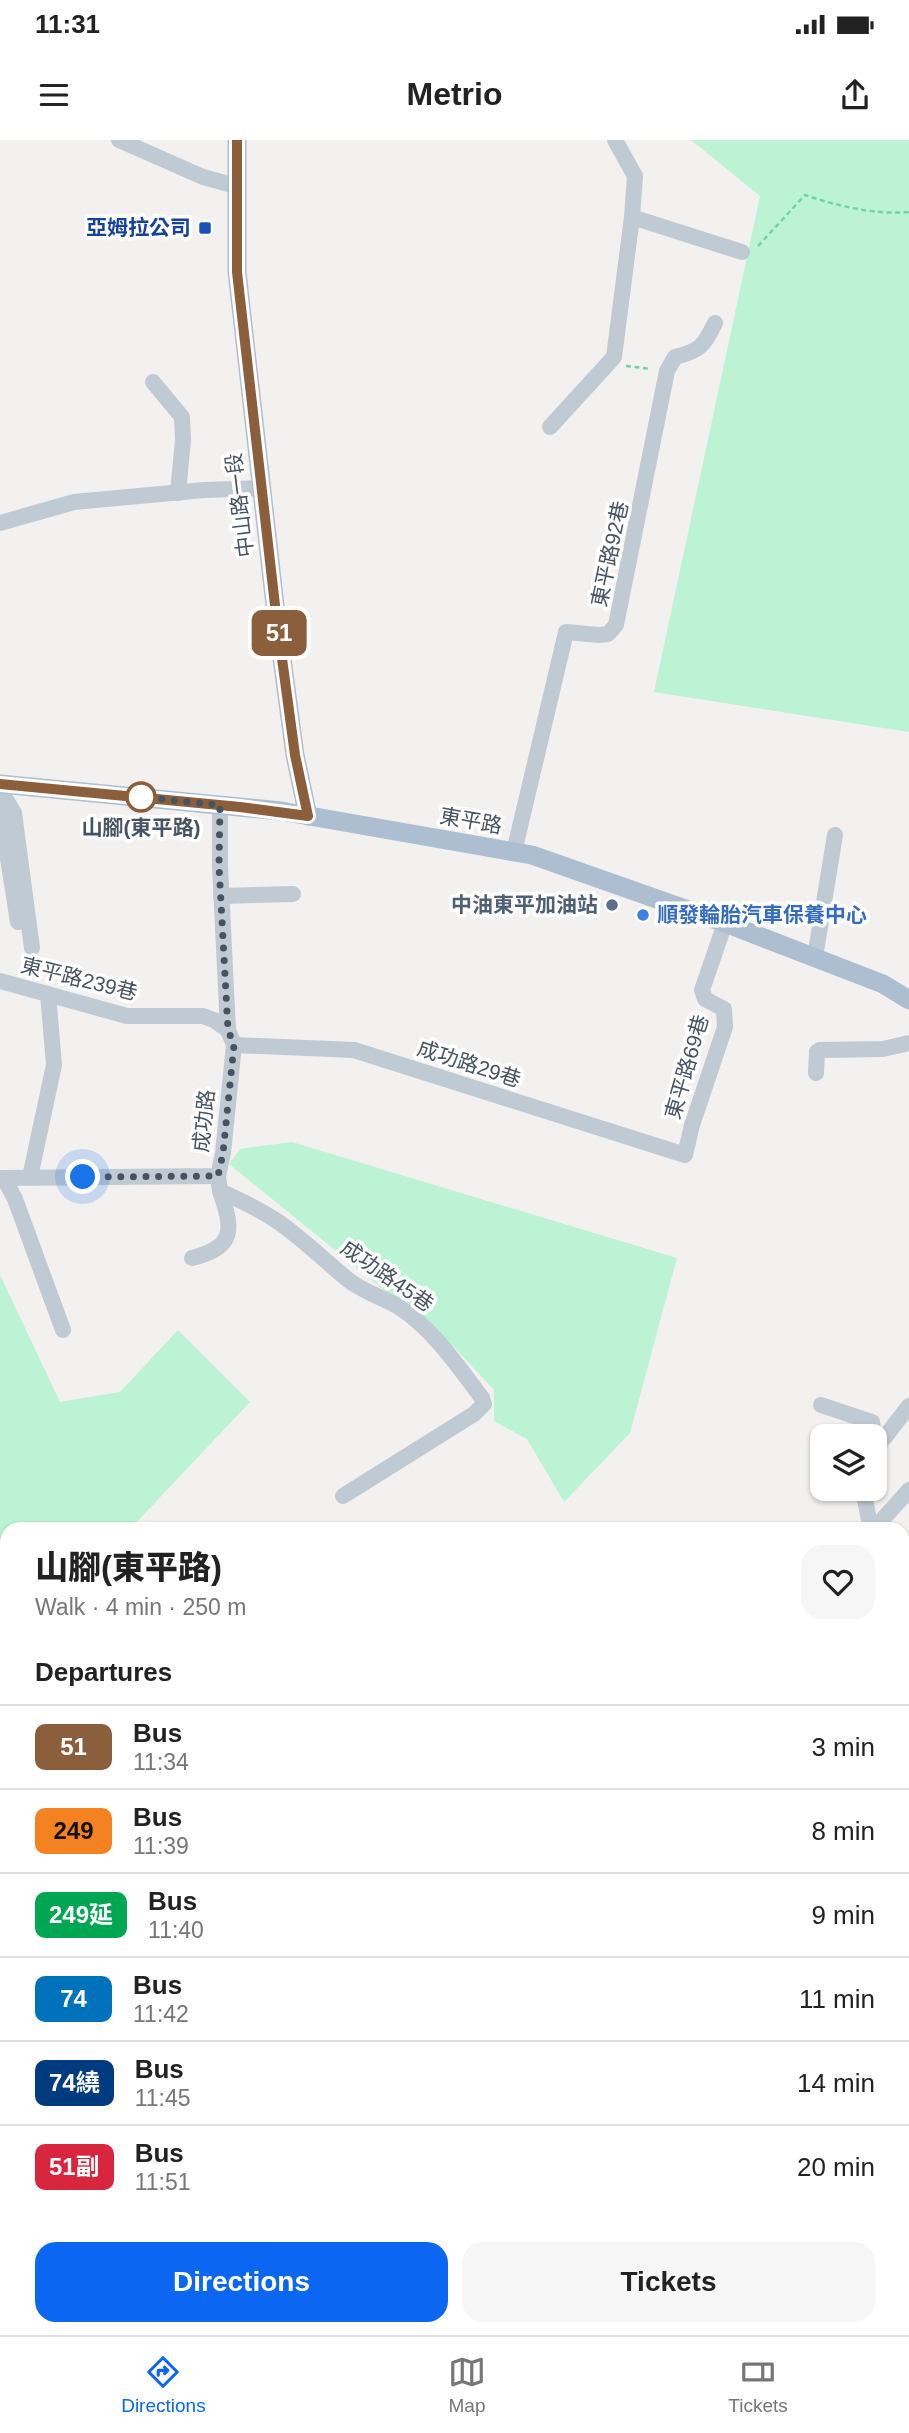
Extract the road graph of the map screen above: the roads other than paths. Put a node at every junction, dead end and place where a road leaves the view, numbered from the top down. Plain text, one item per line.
1 (119, 140) edge
2 (237, 140) edge
3 (615, 140) edge
4 (236, 187) junction
5 (632, 216) junction
6 (742, 252) road end
7 (715, 323) dead end
8 (153, 383) dead end
9 (550, 426) dead end
10 (261, 488) junction
11 (178, 493) junction
12 (0, 523) edge
13 (0, 784) edge
14 (0, 790) edge
15 (220, 805) junction
16 (0, 807) edge
17 (308, 816) junction
18 (835, 835) dead end
19 (514, 852) junction
20 (293, 894) dead end
21 (222, 896) junction
22 (18, 922) dead end
23 (725, 923) junction
24 (32, 948) dead end
25 (815, 957) junction
26 (0, 981) edge
27 (48, 994) junction
28 (909, 1000) edge
29 (231, 1037) junction
30 (909, 1043) edge
31 (816, 1073) dead end
32 (685, 1155) joint
33 (30, 1177) junction
34 (2, 1179) edge
35 (219, 1183) junction
36 (192, 1258) dead end
37 (62, 1330) dead end
38 (821, 1405) dead end
39 (909, 1406) edge
40 (872, 1424) edge
41 (887, 1434) edge
42 (909, 1490) edge
43 (343, 1496) dead end
44 (865, 1501) edge
45 (870, 1522) edge
46 (879, 1522) edge

1 - 4 street
2 - 4 main road, 中山路一段
3 - 5 street
4 - 10 main road, 中山路一段
5 - 6 street
5 - 9 street
7 - 19 street, 東平路92巷
8 - 11 street
10 - 11 street
10 - 17 main road, 中山路一段
11 - 12 street
13 - 15 main road, 東平路
14 - 24 street
15 - 17 main road, 東平路
15 - 21 street, 成功路
16 - 22 street
17 - 19 main road, 東平路
18 - 25 street
19 - 23 main road, 東平路
20 - 21 street
21 - 29 street, 成功路
23 - 25 main road, 東平路
23 - 32 street, 東平路69巷
25 - 28 main road, 東平路
26 - 27 street, 東平路239巷
27 - 29 street, 東平路239巷
27 - 33 street
29 - 32 street, 成功路29巷
29 - 35 street, 成功路
30 - 31 street
33 - 34 street, 成功路
33 - 35 street, 成功路
34 - 37 street
35 - 36 street
35 - 43 street, 成功路45巷
38 - 40 street
39 - 41 street
42 - 46 street
44 - 45 street

